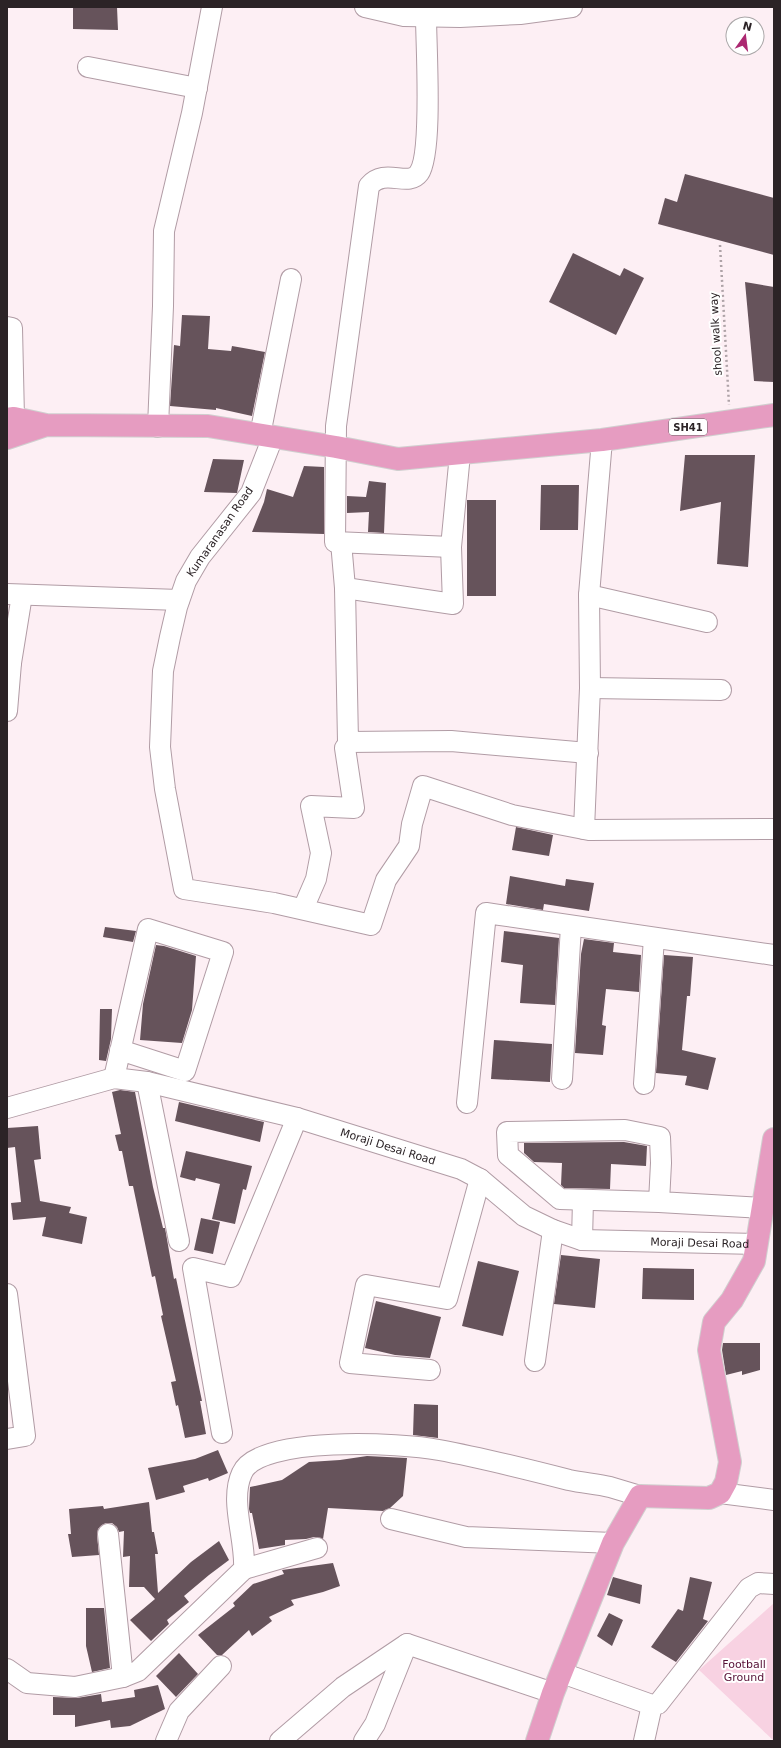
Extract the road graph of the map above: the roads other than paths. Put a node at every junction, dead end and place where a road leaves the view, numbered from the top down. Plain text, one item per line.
1 (212, 7) edge
2 (365, 7) edge
3 (572, 7) edge
4 (428, 12) edge
5 (469, 12) edge
6 (88, 67) dead end
7 (198, 88) junction
8 (291, 279) dead end
9 (7, 327) edge
10 (774, 415) edge
11 (10, 418) edge
12 (46, 425) junction
13 (158, 427) junction
14 (266, 436) junction
15 (7, 438) edge
16 (602, 440) junction
17 (336, 447) junction
18 (460, 454) junction
19 (341, 542) junction
20 (451, 547) junction
21 (345, 588) junction
22 (15, 594) edge
23 (589, 595) junction
24 (179, 600) junction
25 (708, 622) dead end
26 (9, 663) edge
27 (590, 688) junction
28 (721, 690) dead end
29 (7, 711) edge
30 (345, 748) dead end
31 (588, 753) junction
32 (584, 829) junction
33 (774, 829) edge
34 (302, 909) junction
35 (572, 926) junction
36 (654, 938) junction
37 (774, 956) edge
38 (120, 1050) junction
39 (114, 1078) junction
40 (562, 1079) dead end
41 (148, 1082) junction
42 (644, 1084) dead end
43 (467, 1103) dead end
44 (7, 1108) edge
45 (297, 1118) junction
46 (774, 1139) edge
47 (480, 1179) junction
48 (583, 1200) junction
49 (659, 1202) junction
50 (762, 1208) junction
51 (553, 1230) junction
52 (582, 1240) junction
53 (179, 1241) dead end
54 (757, 1244) junction
55 (7, 1294) edge
56 (535, 1361) dead end
57 (430, 1370) dead end
58 (222, 1433) dead end
59 (7, 1438) edge
60 (720, 1493) junction
61 (640, 1496) junction
62 (774, 1500) edge
63 (391, 1519) dead end
64 (108, 1534) dead end
65 (613, 1542) junction
66 (317, 1548) dead end
67 (244, 1569) junction
68 (774, 1584) edge
69 (407, 1644) junction
70 (221, 1666) dead end
71 (7, 1669) edge
72 (562, 1673) junction
73 (123, 1677) junction
74 (553, 1693) junction
75 (652, 1705) junction
76 (166, 1741) edge
77 (280, 1741) edge
78 (364, 1741) edge
79 (537, 1741) edge
80 (644, 1741) edge

1 - 7 street
2 - 4 street
3 - 5 street
4 - 5 street
4 - 17 street
6 - 7 street
7 - 13 street
8 - 14 street, Kumaranasan Road
9 - 11 street
10 - 16 main road, SH41
11 - 12 main road
12 - 13 main road
12 - 15 main road
13 - 14 main road
14 - 17 main road
14 - 24 street, Kumaranasan Road
16 - 18 main road
16 - 23 street
17 - 18 main road
17 - 19 street
18 - 20 street
19 - 20 street
19 - 21 street
20 - 21 street
21 - 31 street
22 - 24 street
22 - 26 street
23 - 25 street
23 - 27 street
24 - 34 street, Kumaranasan Road
26 - 29 street
27 - 28 street
27 - 31 street
30 - 34 street
31 - 32 street
32 - 33 street
32 - 34 street
35 - 36 street
35 - 40 street
35 - 43 street
36 - 37 street
36 - 42 street
38 - 38 street
38 - 39 street
39 - 41 street, Moraji Desai Road
39 - 44 street, Moraji Desai Road
41 - 45 street, Moraji Desai Road
41 - 53 street
45 - 47 street, Moraji Desai Road
45 - 58 street
46 - 50 main road
47 - 51 street, Moraji Desai Road
47 - 57 street
48 - 49 street
48 - 49 street
48 - 52 street
49 - 50 street
50 - 54 main road
51 - 52 street, Moraji Desai Road
51 - 56 street
52 - 54 street, Moraji Desai Road
54 - 60 main road
55 - 59 street
60 - 61 main road
60 - 62 street
61 - 65 main road
61 - 67 street
63 - 65 street
64 - 73 street
65 - 72 main road
66 - 67 street
67 - 73 street
68 - 75 street
69 - 74 street
69 - 77 street
69 - 78 street
70 - 76 street
71 - 73 street
72 - 74 main road
72 - 75 street
74 - 79 main road
75 - 80 street

